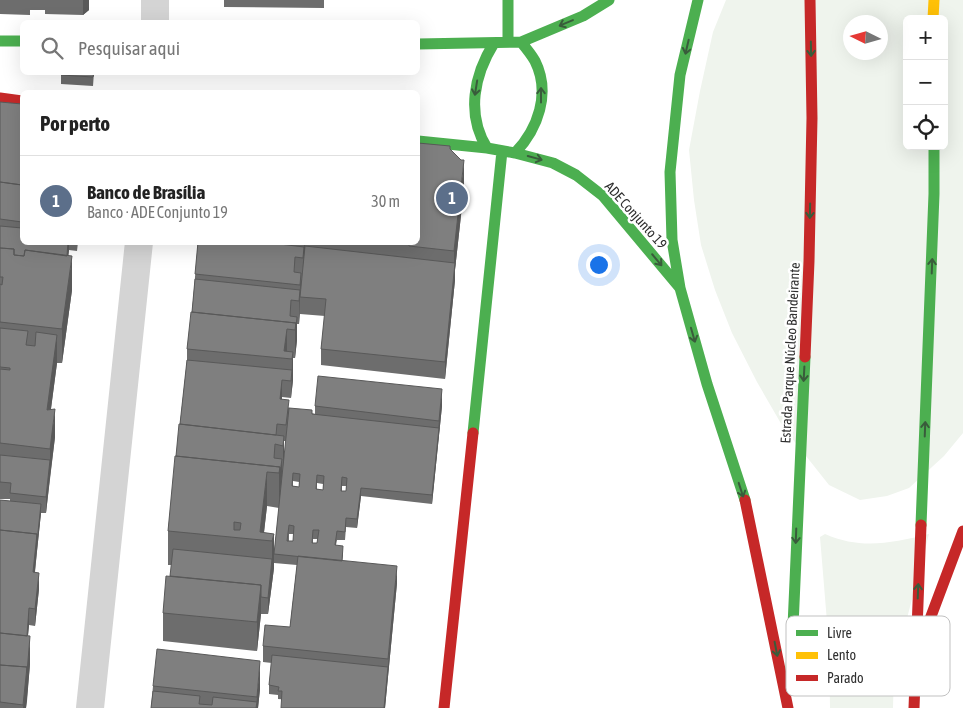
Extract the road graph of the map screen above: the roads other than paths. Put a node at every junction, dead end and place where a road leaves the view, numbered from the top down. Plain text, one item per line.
1 (155, 0) edge
2 (508, 0) edge
3 (609, 0) edge
4 (698, 0) edge
5 (810, 0) edge
6 (934, 0) edge
7 (933, 15) edge
8 (155, 20) edge
9 (0, 41) edge
10 (20, 41) edge
11 (508, 42) junction
12 (521, 42) junction
13 (494, 43) junction
14 (420, 44) edge
15 (0, 98) edge
16 (20, 100) edge
17 (420, 141) edge
18 (487, 148) junction
19 (934, 150) edge
20 (502, 151) junction
21 (516, 153) junction
22 (139, 245) edge
23 (680, 288) junction
24 (963, 531) edge
25 (793, 616) edge
26 (918, 616) edge
27 (931, 616) edge
28 (90, 708) edge
29 (444, 708) edge
30 (788, 708) edge

1 - 8 street
2 - 11 main road
3 -> 12 main road
4 -> 23 main road
5 -> 25 main road, Estrada Parque Núcleo Bandeirante
6 - 7 main road
9 - 10 main road
11 - 12 main road
11 - 13 main road
21 -> 12 main road
13 - 14 main road
13 -> 18 main road
15 - 16 main road
17 - 18 main road, ADE Conjunto 19
18 - 20 main road, ADE Conjunto 19
26 -> 19 main road
20 - 21 main road, ADE Conjunto 19
20 - 29 main road
21 -> 23 main road, ADE Conjunto 19
22 - 28 street
23 -> 30 main road
24 - 27 main road

